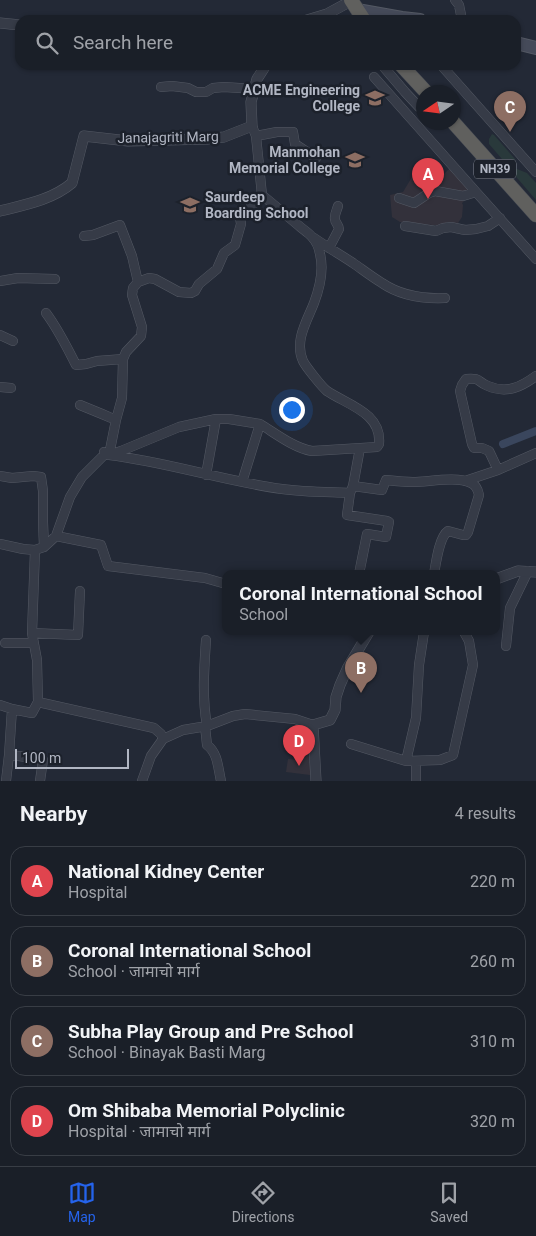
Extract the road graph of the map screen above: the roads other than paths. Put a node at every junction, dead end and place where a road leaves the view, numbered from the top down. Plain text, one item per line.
1 (455, 0) edge
2 (356, 6) edge
3 (324, 15) edge
4 (389, 15) edge
5 (461, 15) edge
6 (0, 23) edge
7 (15, 24) edge
8 (521, 44) edge
9 (536, 48) edge
10 (263, 70) edge
11 (386, 70) edge
12 (406, 70) edge
13 (445, 70) edge
14 (374, 77) dead end
15 (420, 85) edge
16 (161, 87) dead end
17 (255, 89) junction
18 (416, 104) edge
19 (460, 130) edge
20 (254, 131) junction
21 (316, 158) dead end
22 (536, 172) edge
23 (476, 192) junction
24 (262, 195) junction
25 (399, 198) dead end
26 (338, 206) dead end
27 (0, 211) edge
28 (536, 215) edge
29 (500, 218) junction
30 (405, 226) dead end
31 (84, 236) dead end
32 (312, 236) junction
33 (329, 248) junction
34 (536, 259) edge
35 (55, 280) dead end
36 (0, 281) edge
37 (138, 282) junction
38 (445, 298) dead end
39 (46, 313) dead end
40 (0, 335) edge
41 (12, 341) dead end
42 (123, 359) junction
43 (536, 376) edge
44 (0, 387) edge
45 (12, 388) dead end
46 (80, 405) dead end
47 (216, 419) junction
48 (116, 420) junction
49 (260, 424) junction
50 (360, 448) junction
51 (536, 453) edge
52 (109, 454) junction
53 (498, 470) junction
54 (206, 475) junction
55 (0, 476) edge
56 (464, 481) junction
57 (242, 482) junction
58 (352, 490) junction
59 (56, 536) junction
60 (0, 544) edge
61 (40, 549) junction
62 (360, 570) edge
63 (435, 570) edge
64 (532, 571) edge
65 (500, 578) edge
66 (222, 583) edge
67 (80, 591) dead end
68 (366, 635) edge
69 (424, 635) edge
70 (466, 635) edge
71 (33, 638) junction
72 (206, 640) dead end
73 (5, 643) dead end
74 (506, 646) dead end
75 (38, 702) junction
76 (0, 705) edge
77 (12, 709) junction
78 (314, 725) junction
79 (206, 726) junction
80 (163, 739) junction
81 (351, 744) dead end
82 (9, 755) junction
83 (406, 761) junction
84 (416, 761) junction
85 (6, 781) edge
86 (40, 781) edge
87 (142, 781) edge
88 (221, 781) edge
89 (316, 781) edge
90 (416, 781) edge

1 - 5 street
2 - 3 street
2 - 4 main road
6 - 7 street
8 - 9 main road
10 - 17 street
11 - 18 street
12 - 15 highway
13 - 22 street
14 - 23 street
16 - 17 street
17 - 20 street
19 - 28 highway, NH39
20 - 21 street
20 - 24 street
20 - 27 street, Janajagriti Marg
23 - 25 street
23 - 29 street
24 - 32 street
24 - 37 street
26 - 33 street
29 - 30 street
29 - 34 street
31 - 37 street
32 - 33 street
32 - 50 street
33 - 38 street
35 - 36 street
37 - 42 street
39 - 42 street
40 - 41 street
42 - 48 street
43 - 53 street
44 - 45 street
46 - 48 street
47 - 49 street
47 - 52 street
47 - 54 street
48 - 52 street
49 - 50 street
49 - 57 street
50 - 58 street
51 - 53 street
52 - 54 street
52 - 59 street
53 - 56 street
54 - 57 street
55 - 61 street
56 - 58 street
56 - 63 street
57 - 58 street
58 - 62 street
59 - 61 street
59 - 66 street
60 - 61 street
61 - 71 street
64 - 65 street
64 - 74 street
67 - 71 street
68 - 78 street
69 - 83 street
70 - 84 street
71 - 73 street
71 - 75 street
72 - 79 street
75 - 77 street
75 - 80 street
76 - 77 street
77 - 82 street
78 - 79 street
78 - 89 street
79 - 80 street
79 - 88 street
80 - 87 street
81 - 83 street
82 - 85 street
82 - 86 street
83 - 84 street
84 - 90 street

